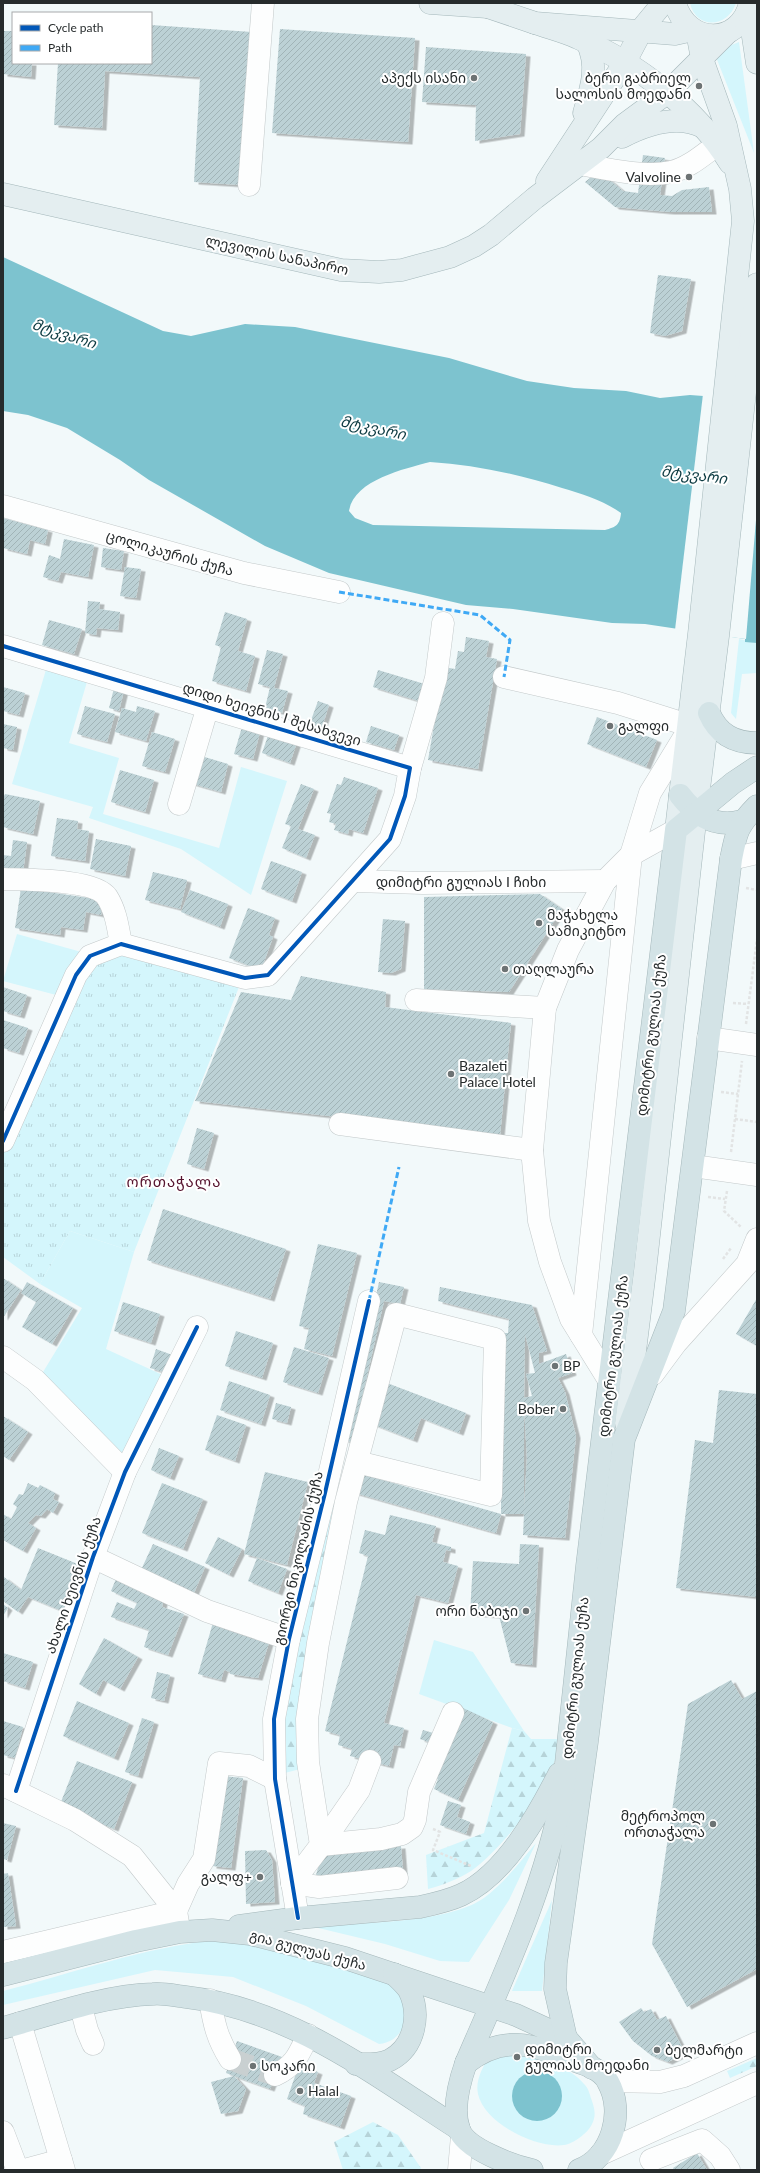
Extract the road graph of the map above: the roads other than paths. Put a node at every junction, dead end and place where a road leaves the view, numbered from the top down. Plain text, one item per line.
1 (264, 3) edge
2 (430, 3) edge
3 (516, 3) edge
4 (663, 3) edge
5 (675, 3) edge
6 (488, 5) edge
7 (749, 6) edge
8 (535, 23) junction
9 (695, 31) junction
10 (641, 32) junction
11 (727, 33) junction
12 (587, 42) junction
13 (702, 59) junction
14 (624, 62) junction
15 (757, 63) edge
16 (667, 93) junction
17 (579, 134) junction
18 (712, 136) junction
19 (601, 148) junction
20 (580, 164) junction
21 (737, 175) junction
22 (249, 185) dead end
23 (3, 194) edge
24 (535, 198) junction
25 (757, 284) edge
26 (735, 393) junction
27 (3, 506) edge
28 (339, 592) dead end
29 (443, 623) dead end
30 (709, 635) junction
31 (3, 646) edge
32 (504, 677) dead end
33 (208, 706) junction
34 (709, 713) junction
35 (688, 728) junction
36 (757, 743) edge
37 (757, 767) edge
38 (410, 768) junction
39 (680, 795) junction
40 (179, 804) dead end
41 (696, 813) junction
42 (749, 814) edge
43 (676, 830) junction
44 (757, 853) edge
45 (631, 855) junction
46 (731, 859) junction
47 (3, 879) edge
48 (354, 881) junction
49 (605, 881) junction
50 (121, 944) junction
51 (416, 1000) dead end
52 (545, 1008) junction
53 (708, 1038) junction
54 (748, 1043) edge
55 (340, 1124) dead end
56 (3, 1141) edge
57 (532, 1150) junction
58 (693, 1166) junction
59 (757, 1175) edge
60 (750, 1235) edge
61 (369, 1301) dead end
62 (197, 1327) dead end
63 (581, 1335) junction
64 (3, 1357) edge
65 (648, 1380) junction
66 (610, 1382) junction
67 (624, 1439) junction
68 (357, 1462) junction
69 (125, 1472) junction
70 (93, 1557) junction
71 (289, 1639) junction
72 (453, 1713) dead end
73 (567, 1757) junction
74 (370, 1761) dead end
75 (274, 1779) junction
76 (9, 1788) edge
77 (321, 1845) junction
78 (397, 1878) dead end
79 (292, 1883) junction
80 (176, 1911) junction
81 (298, 1918) junction
82 (212, 1930) junction
83 (180, 1932) junction
84 (3, 1952) edge
85 (394, 1974) junction
86 (3, 1975) edge
87 (210, 2000) junction
88 (491, 2005) junction
89 (81, 2007) junction
90 (12, 2026) edge
91 (308, 2035) junction
92 (566, 2038) junction
93 (757, 2043) edge
94 (93, 2044) dead end
95 (230, 2059) tunnel mouth
96 (466, 2063) junction
97 (356, 2064) junction
98 (600, 2074) junction
99 (275, 2075) dead end
100 (757, 2083) edge
101 (3, 2132) edge
102 (460, 2132) junction
103 (638, 2138) junction
104 (63, 2165) edge
105 (587, 2165) edge
106 (653, 2165) edge
107 (23, 2170) edge
108 (459, 2170) edge
109 (532, 2170) edge
110 (729, 2170) edge

1 - 22 street
2 - 6 main road
3 - 6 main road
4 - 10 main road, ლევილის სანაპირო
5 - 9 main road
6 - 8 main road
7 - 11 main road
7 - 15 main road
8 - 10 main road
8 - 12 main road
9 - 10 main road
9 - 11 main road
9 - 13 main road
10 - 14 main road, ლევილის სანაპირო
11 - 13 main road, ლევილის სანაპირო
12 - 14 main road
12 - 17 main road
13 - 16 main road, ლევილის სანაპირო
13 - 21 main road
14 - 16 main road
14 - 17 main road, ლევილის სანაპირო
16 - 18 main road
16 - 19 main road, ლევილის სანაპირო
17 - 24 main road, ლევილის სანაპირო
18 - 19 main road
18 - 20 street
18 - 21 main road
19 - 20 main road, ლევილის სანაპირო
20 - 24 main road, ლევილის სანაპირო
21 - 26 main road
23 - 24 main road, ლევილის სანაპირო
25 - 26 main road
26 - 30 main road
27 - 28 street, ცოლიკაურის ქუჩა
29 - 38 street
30 - 34 main road, დიმიტრი გულიას ქუჩა
30 - 35 main road, დიმიტრი გულიას ქუჩა
31 - 33 street, დიდი ხეივნის I შესახვევი
32 - 35 street
33 - 38 street, დიდი ხეივნის I შესახვევი
33 - 40 street
34 - 36 highway
34 - 41 main road, დიმიტრი გულიას ქუჩა
35 - 39 main road, დიმიტრი გულიას ქუჩა
35 - 45 street
37 - 41 highway
38 - 48 street
39 - 41 highway
39 - 43 main road, დიმიტრი გულიას ქუჩა
41 - 42 highway
41 - 43 highway
41 - 67 main road, დიმიტრი გულიას ქუჩა
42 - 46 highway, დიმიტრი გულიას ქუჩა
43 - 45 street
43 - 66 highway, დიმიტრი გულიას ქუჩა
44 - 46 street
45 - 49 street
45 - 63 street
46 - 53 highway, დიმიტრი გულიას ქუჩა
47 - 50 street
48 - 49 street, დიმიტრი გულიას I ჩიხი
48 - 50 street
49 - 52 street
50 - 56 street
51 - 52 street
52 - 57 street
53 - 54 street
53 - 58 highway, დიმიტრი გულიას ქუჩა
55 - 57 street
57 - 63 street
58 - 59 street
58 - 65 highway, დიმიტრი გულიას ქუჩა
60 - 65 street
61 - 71 street, გიორგი ნიკოლაძის ქუჩა
62 - 69 street, ახალი ხეივნის ქუჩა
63 - 66 street
64 - 69 street
65 - 67 highway, დიმიტრი გულიას ქუჩა
66 - 73 highway, დიმიტრი გულიას ქუჩა
67 - 92 highway, დიმიტრი გულიას ქუჩა
68 - 68 street
68 - 77 street
69 - 70 street, ახალი ხეივნის ქუჩა
70 - 71 street
70 - 76 street, ახალი ხეივნის ქუჩა
71 - 75 street, გიორგი ნიკოლაძის ქუჩა
72 - 77 street
73 - 81 highway
73 - 88 highway, დიმიტრი გულიას ქუჩა
74 - 77 street
75 - 79 street, გიორგი ნიკოლაძის ქუჩა
75 - 80 street
76 - 80 street, ახალი ხეივნის ქუჩა
77 - 79 street
78 - 79 street
79 - 81 street, გიორგი ნიკოლაძის ქუჩა
80 - 83 street, ახალი ხეივნის ქუჩა
80 - 84 street
81 - 82 highway
82 - 83 highway, გია გულუას ქუჩა
82 - 85 highway, გია გულუას ქუჩა
83 - 86 highway, გია გულუას ქუჩა
85 - 88 highway, გია გულუას ქუჩა
85 - 97 highway
87 - 89 highway
87 - 91 highway
87 - 95 street
88 - 92 highway, გია გულუას ქუჩა
88 - 96 highway, დიმიტრი გულიას ქუჩა
89 - 90 highway
89 - 94 street
90 - 104 street
91 - 97 highway
91 - 99 street
92 - 98 highway, გია გულუას ქუჩა
93 - 98 street
96 - 98 highway
96 - 102 highway, დიმიტრი გულიას ქუჩა
97 - 102 highway
98 - 105 highway
100 - 103 street
101 - 107 street
102 - 108 street
102 - 109 highway
103 - 105 street
103 - 106 street
104 - 107 street
106 - 110 street

